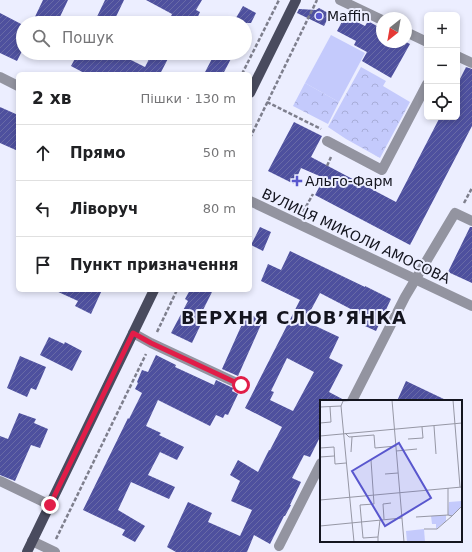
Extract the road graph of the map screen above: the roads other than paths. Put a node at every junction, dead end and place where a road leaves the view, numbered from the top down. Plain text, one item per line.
1 (296, 0) edge
2 (340, 0) edge
3 (376, 17) edge
4 (412, 35) edge
5 (424, 41) edge
6 (460, 57) edge
7 (472, 63) edge
8 (0, 77) edge
9 (16, 85) edge
10 (252, 89) edge
11 (424, 90) edge
12 (327, 141) road end
13 (252, 202) edge
14 (472, 221) edge
15 (415, 279) junction
16 (153, 292) edge
17 (472, 306) edge
18 (133, 333) junction
19 (241, 385) dead end
20 (352, 400) edge
21 (320, 465) edge
22 (0, 481) edge
23 (50, 505) junction
24 (32, 541) junction
25 (279, 546) dead end
26 (53, 551) edge
27 (27, 552) edge

1 - 10 main road
2 - 3 street
4 - 5 street
6 - 7 street
8 - 9 street
11 - 12 street
13 - 15 street, ВУЛИЦЯ МИКОЛИ АМОСОВА
14 - 15 street
15 - 17 street, ВУЛИЦЯ МИКОЛИ АМОСОВА
15 - 20 street
16 - 18 main road
18 - 19 street
18 - 23 main road
21 - 25 street
22 - 23 street
23 - 24 main road
24 - 26 street
24 - 27 main road

